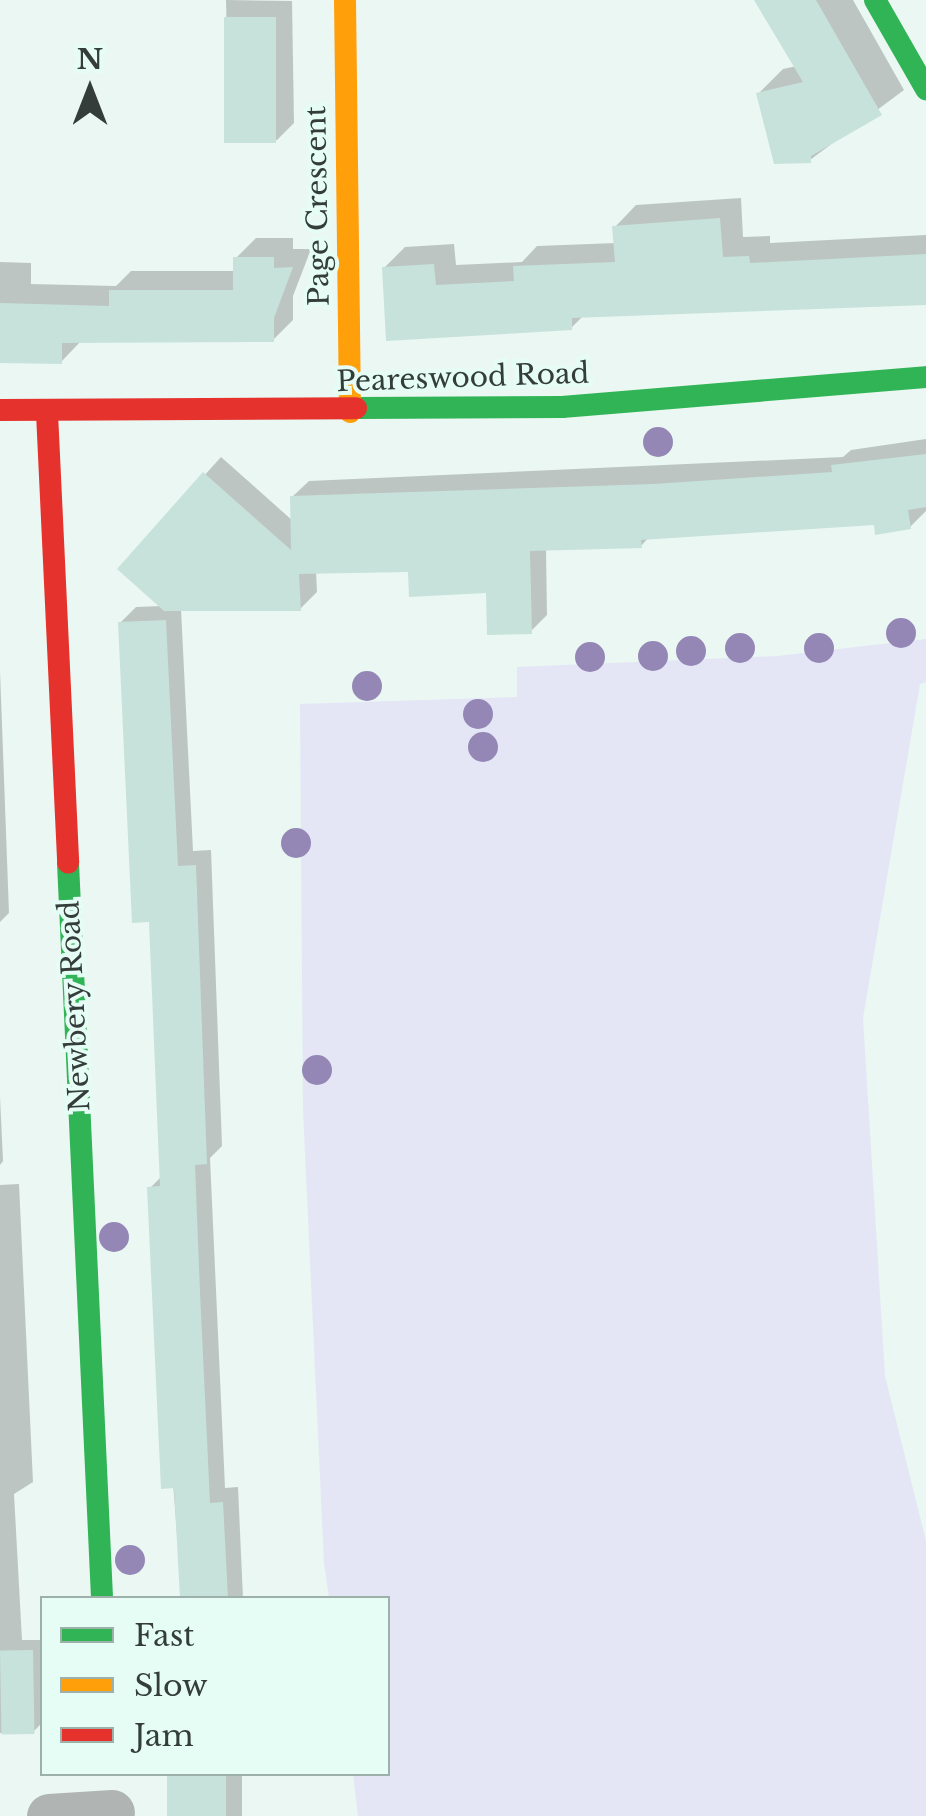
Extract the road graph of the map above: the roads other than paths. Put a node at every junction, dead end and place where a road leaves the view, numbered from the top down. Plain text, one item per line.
1 (346, 0) edge
2 (875, 0) edge
3 (926, 89) edge
4 (926, 377) edge
5 (0, 410) edge
6 (350, 412) junction
7 (48, 413) junction
8 (102, 1596) edge
9 (111, 1800) edge
10 (50, 1816) edge

1 - 6 street, Page Crescent
2 - 3 street
4 - 6 street, Peareswood Road
5 - 7 street, Peareswood Road
6 - 7 street, Peareswood Road
7 - 8 street, Newbery Road
9 - 10 street

